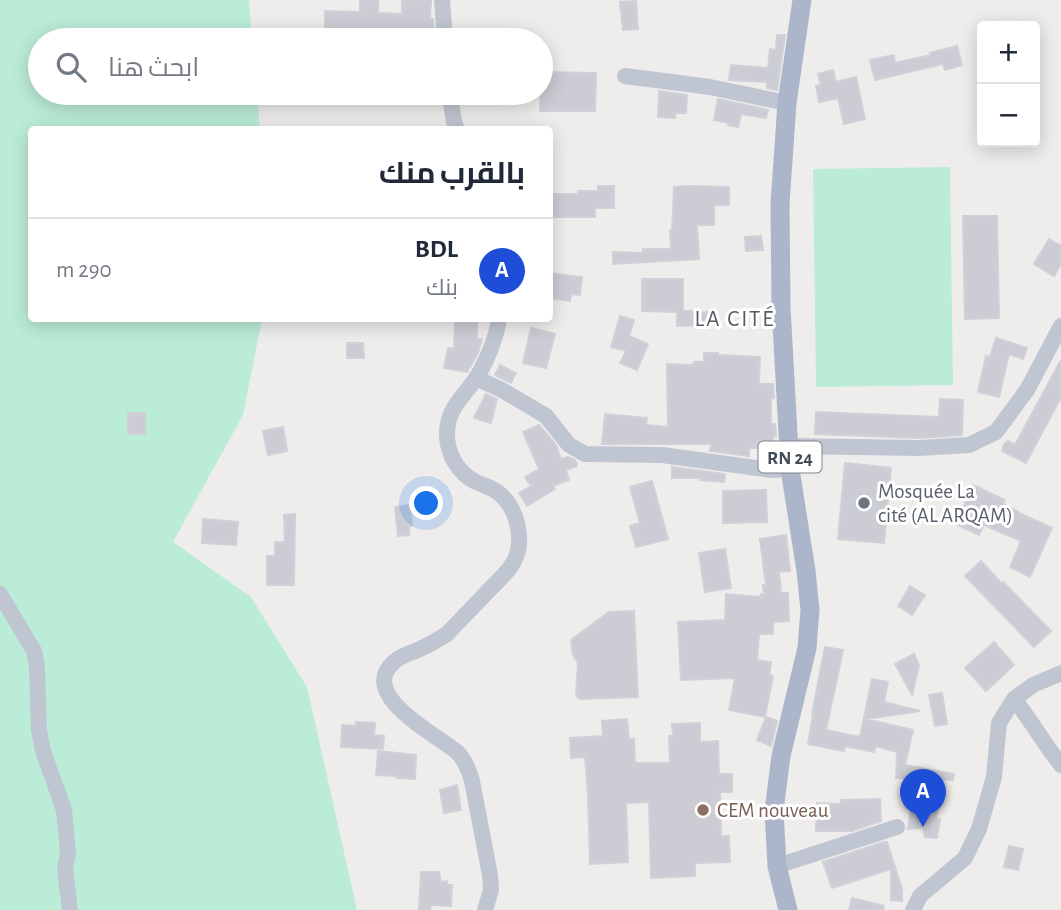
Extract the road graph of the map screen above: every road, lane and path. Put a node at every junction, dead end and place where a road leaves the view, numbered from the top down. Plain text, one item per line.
1 (442, 0) edge
2 (802, 0) edge
3 (444, 28) edge
4 (625, 76) dead end
5 (787, 103) junction
6 (451, 105) edge
7 (456, 126) edge
8 (498, 322) edge
9 (1061, 326) edge
10 (476, 378) junction
11 (789, 446) junction
12 (790, 469) junction
13 (0, 594) edge
14 (1061, 673) edge
15 (1014, 699) junction
16 (1061, 765) edge
17 (897, 827) dead end
18 (777, 866) junction
19 (70, 910) edge
20 (485, 910) edge
21 (788, 910) edge
22 (913, 910) edge

1 - 3 street
2 - 5 main road, RN 24
4 - 5 street
5 - 11 main road, RN 24
6 - 7 street
8 - 10 street
9 - 11 street
10 - 12 street
10 - 20 street
11 - 12 main road, RN 24
12 - 18 main road, RN 24
13 - 19 street
14 - 15 street
15 - 16 street
15 - 22 street
17 - 18 street
18 - 21 main road, RN 24

